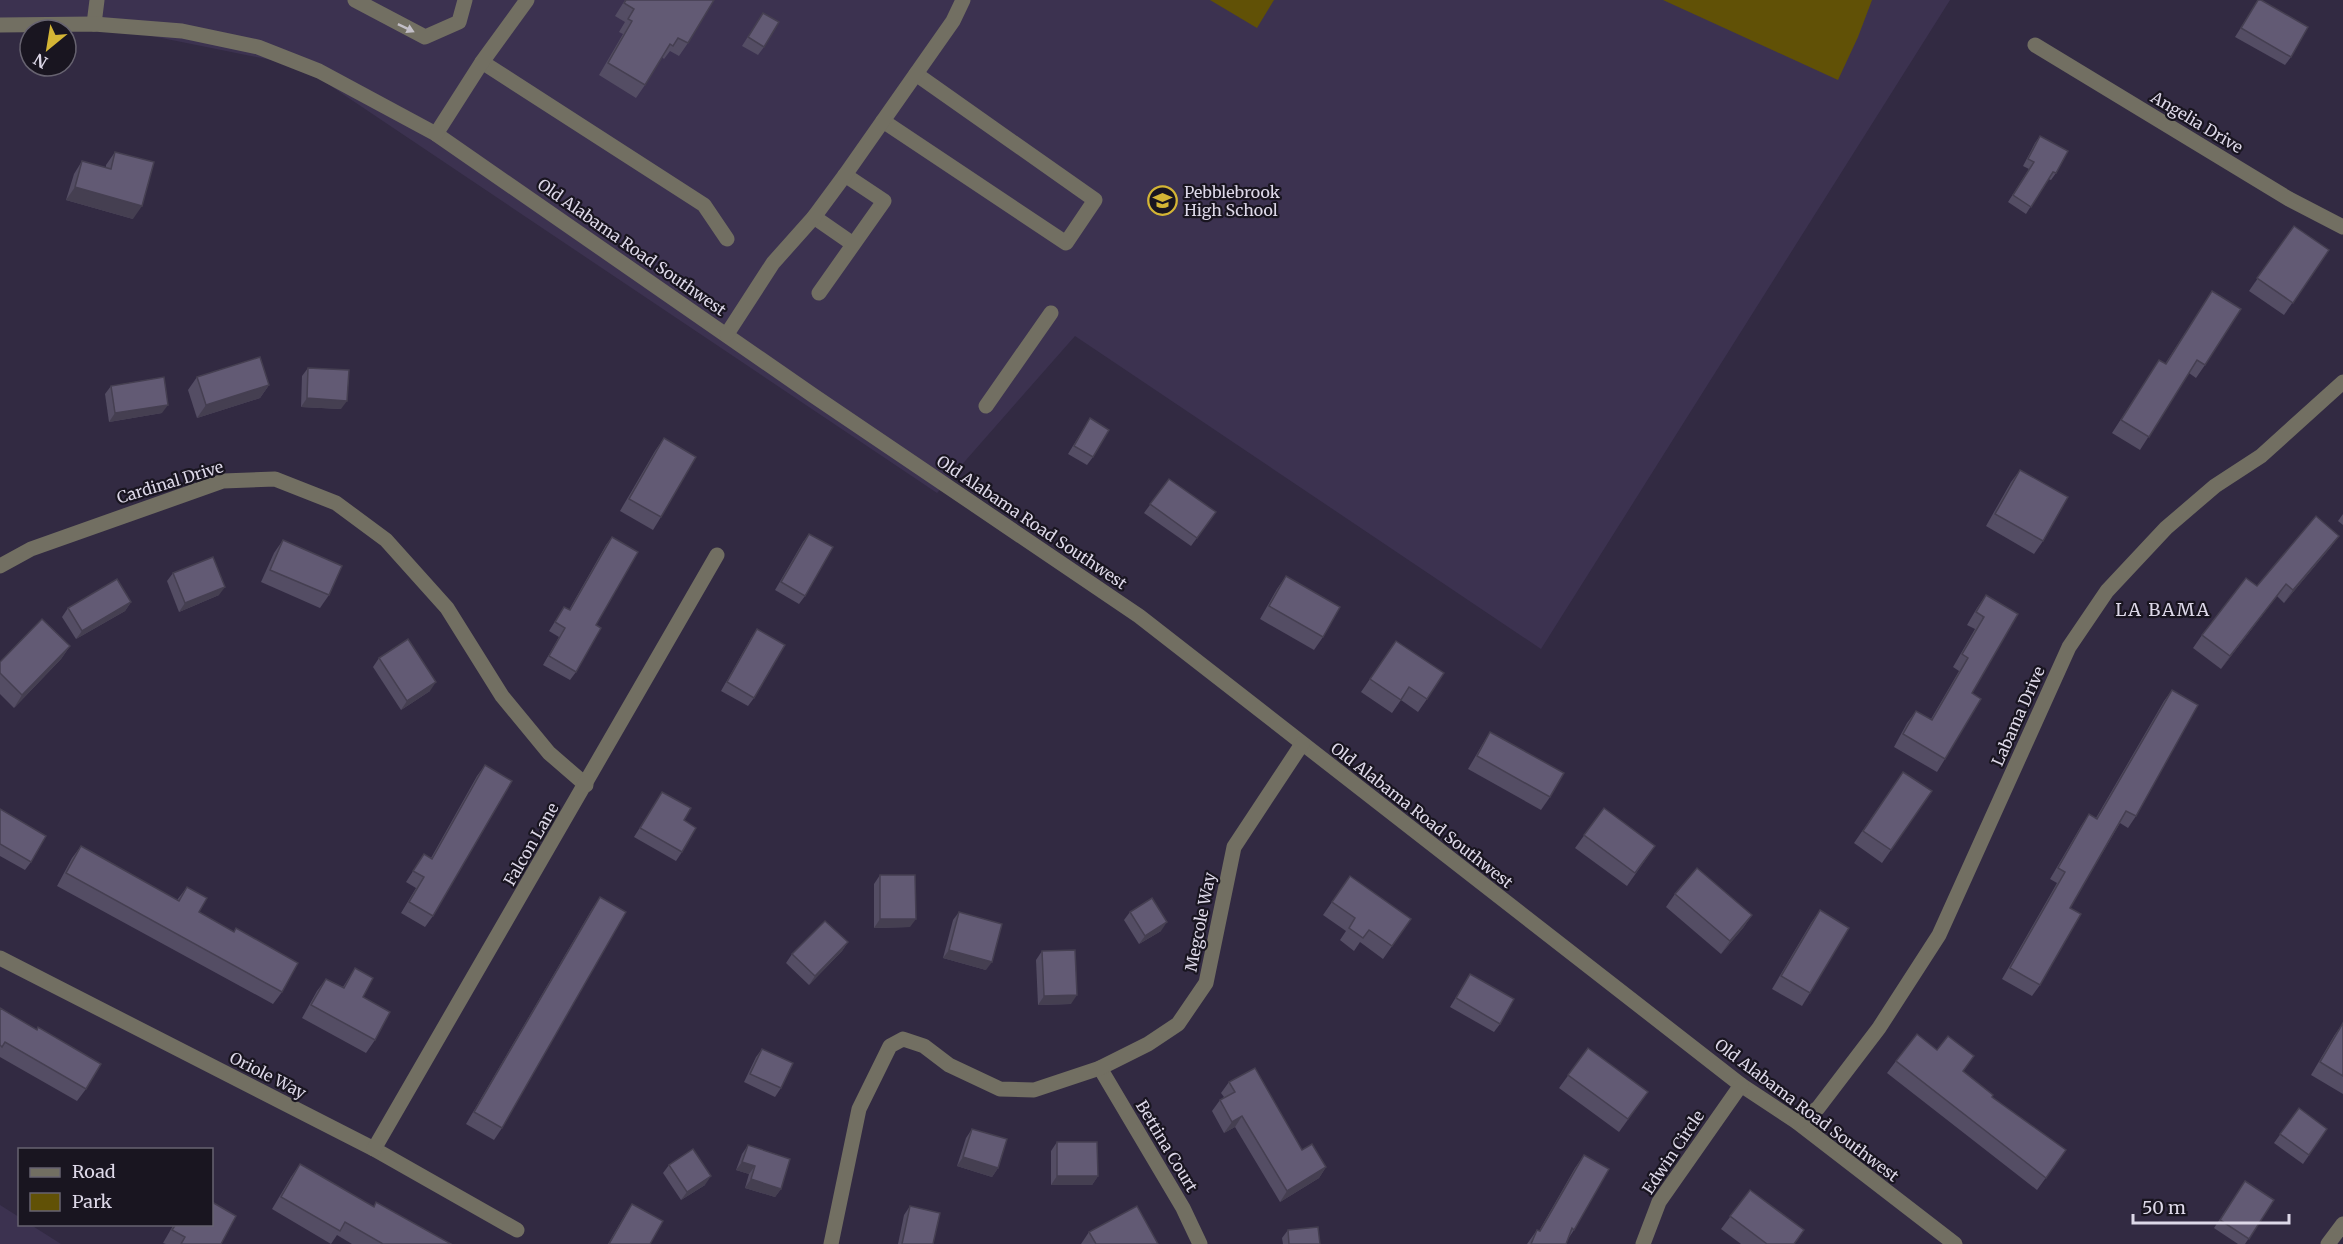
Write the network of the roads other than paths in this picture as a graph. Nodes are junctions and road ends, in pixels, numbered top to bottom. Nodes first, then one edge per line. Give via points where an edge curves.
1 (98, 0) edge
2 (355, 0) edge
3 (465, 0) edge
4 (527, 0) edge
5 (963, 0) edge
6 (0, 23) edge
7 (94, 24) junction
8 (2035, 45) dead end
9 (482, 62) junction
10 (916, 74) junction
11 (883, 120) junction
12 (436, 134) junction
13 (845, 175) junction
14 (814, 217) junction
15 (2343, 227) edge
16 (727, 239) dead end
17 (853, 244) junction
18 (819, 293) dead end
19 (1051, 313) dead end
20 (727, 334) junction
21 (2343, 382) edge
22 (986, 406) dead end
23 (717, 555) dead end
24 (0, 566) edge
25 (1302, 744) junction
26 (586, 785) junction
27 (0, 958) edge
28 (1100, 1068) junction
29 (1741, 1085) junction
30 (1797, 1122) junction
31 (374, 1149) junction
32 (2343, 1224) edge
33 (516, 1230) dead end
34 (831, 1244) edge
35 (1200, 1244) edge
36 (1642, 1244) edge
37 (1954, 1244) edge
38 (2328, 1244) edge

1 - 7 street
2 -> 3 street via 425,37 459,22
4 - 9 street
5 - 10 street
6 - 7 street, Old Alabama Road Southwest
7 - 12 street, Old Alabama Road Southwest via 182,31 258,47 319,71
8 - 15 street, Angelia Drive via 2289,199
9 - 12 street
9 - 16 street via 704,205
10 - 11 street
10 - 11 street via 1095,200 1066,243
11 - 13 street
12 - 20 street, Old Alabama Road Southwest
13 - 14 street
13 - 17 street via 884,201
14 - 17 street
14 - 20 street via 773,263
17 - 18 street
19 - 22 street
20 - 25 street, Old Alabama Road Southwest via 1139,616
21 - 30 street, Labama Drive via 2261,456 2215,486 2166,528 2107,591 2069,647 1939,935 1825,1099
23 - 26 street, Falcon Lane
24 - 26 street, Cardinal Drive via 31,549 223,481 275,479 336,503 386,540 447,608 502,696 549,753
25 - 28 street, Megcole Way via 1234,847 1206,983 1194,1003 1170,1029
25 - 29 street, Old Alabama Road Southwest
26 - 31 street, Falcon Lane
27 - 31 street, Oriole Way
28 - 34 street, Megcole Way via 1034,1090 1000,1089 949,1065 924,1046 903,1039 890,1046 860,1109
28 - 35 street, Bettina Court via 1183,1208
29 - 30 street, Old Alabama Road Southwest
29 - 36 street, Edwin Circle via 1659,1203
30 - 37 street, Old Alabama Road Southwest
31 - 33 street, Oriole Way
32 - 38 street

